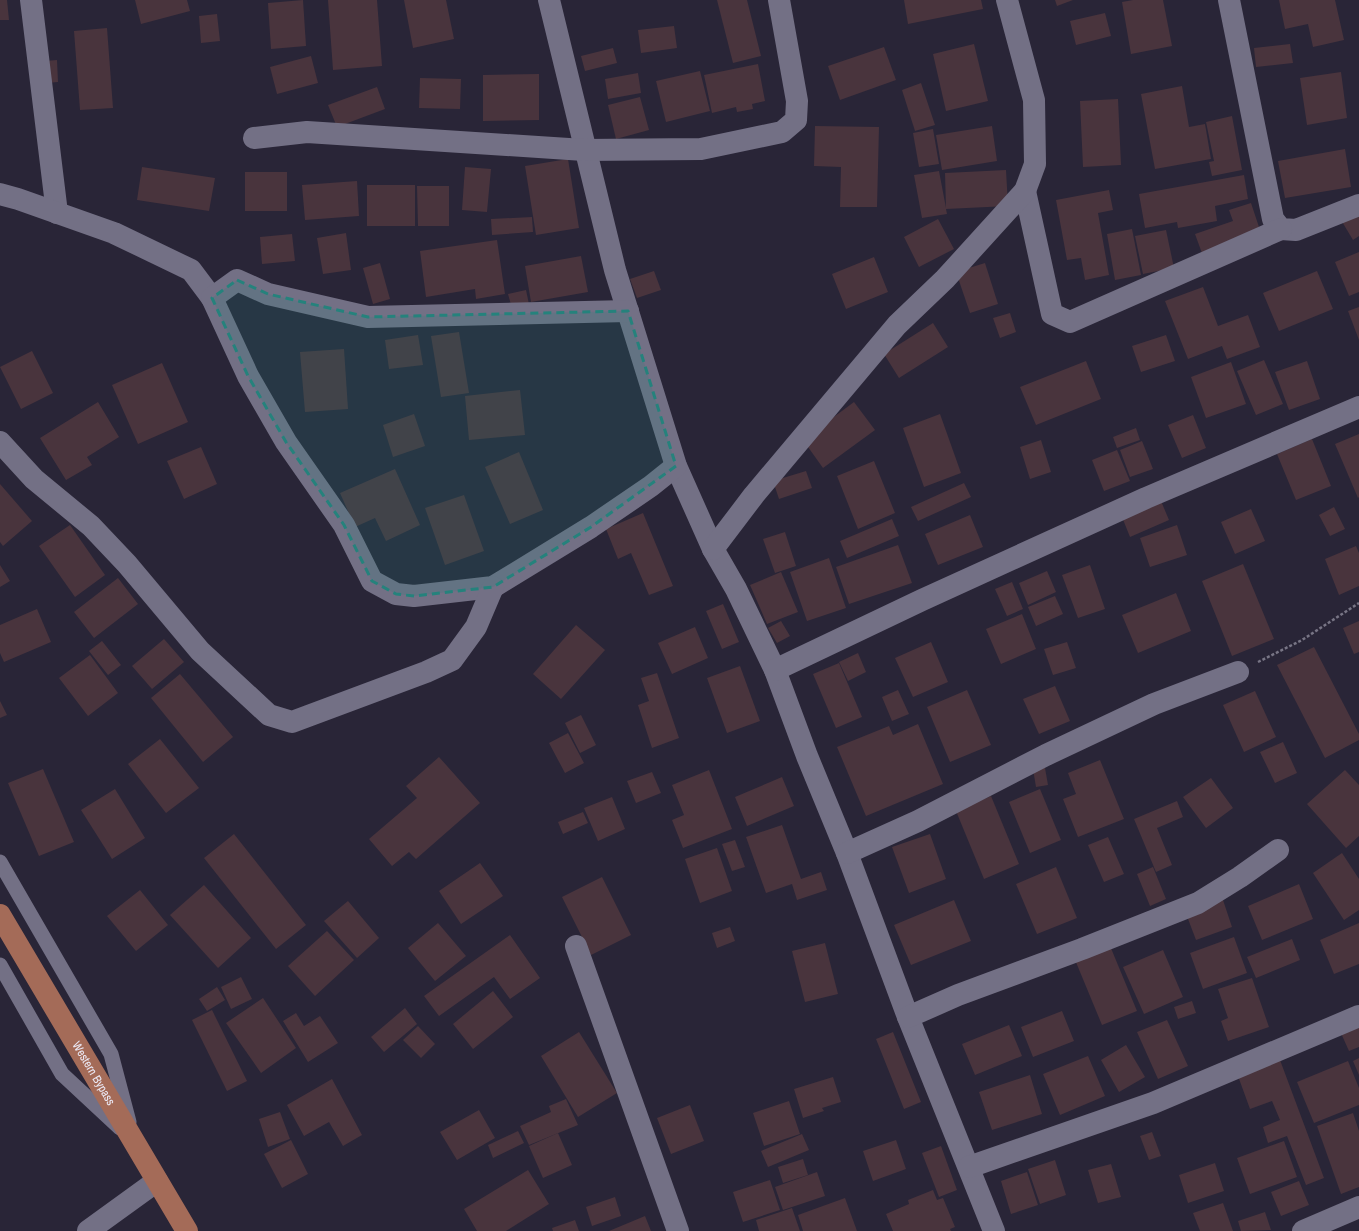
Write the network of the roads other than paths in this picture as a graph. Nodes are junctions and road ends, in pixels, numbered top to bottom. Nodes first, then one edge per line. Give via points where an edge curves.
1 (31, 0) edge
2 (549, 0) edge
3 (779, 0) edge
4 (1007, 0) edge
5 (1229, 0) edge
6 (254, 138) dead end
7 (584, 150) junction
8 (1025, 191) junction
9 (0, 194) edge
10 (1359, 205) edge
11 (57, 212) junction
12 (1281, 229) junction
13 (212, 298) junction
14 (628, 311) junction
15 (1359, 407) edge
16 (0, 442) edge
17 (676, 466) junction
18 (713, 550) junction
19 (493, 587) junction
20 (775, 670) junction
21 (1238, 672) road end
22 (1278, 850) dead end
23 (847, 853) junction
24 (0, 862) edge
25 (0, 915) edge
26 (576, 946) dead end
27 (0, 965) edge
28 (1359, 1016) edge
29 (908, 1017) junction
30 (135, 1143) junction
31 (969, 1167) junction
32 (157, 1181) junction
33 (1359, 1207) edge
34 (88, 1231) edge
35 (187, 1231) edge
36 (678, 1231) edge
37 (994, 1231) edge
38 (1303, 1231) edge

1 - 11 street
2 - 7 street
3 - 7 street via 797,101 796,120 782,132 701,149
4 - 8 street via 1034,100 1035,164
5 - 12 street via 1273,219
6 - 7 street via 307,132
7 - 14 street
8 - 12 street via 1052,314 1070,322
8 - 18 street via 946,279 897,325 754,495
9 - 11 street
10 - 12 street via 1296,230
11 - 13 street via 114,233 191,270
13 - 14 street via 237,280 268,294 368,317
13 - 19 street via 248,376 286,442 344,525 372,580 396,594 414,596
14 - 17 street
15 - 20 street via 1146,498 894,612
16 - 19 street via 34,479 91,526 127,564 200,651 269,715 292,722 452,660 476,627
17 - 18 street
17 - 19 street via 591,527
18 - 20 street via 736,589
20 - 23 street
21 - 23 street via 1147,708 1046,755 918,821
22 - 29 street via 1240,878 1198,903 1082,950 958,995
23 - 29 street
24 - 30 lane via 111,1054
25 - 30 main road, Western Bypass
26 - 36 street
27 - 30 lane via 62,1074
28 - 31 street via 1153,1103
29 - 31 street
30 - 32 main road, Western Bypass
31 - 37 street
32 - 34 street
32 - 35 main road, Western Bypass
33 - 38 street

